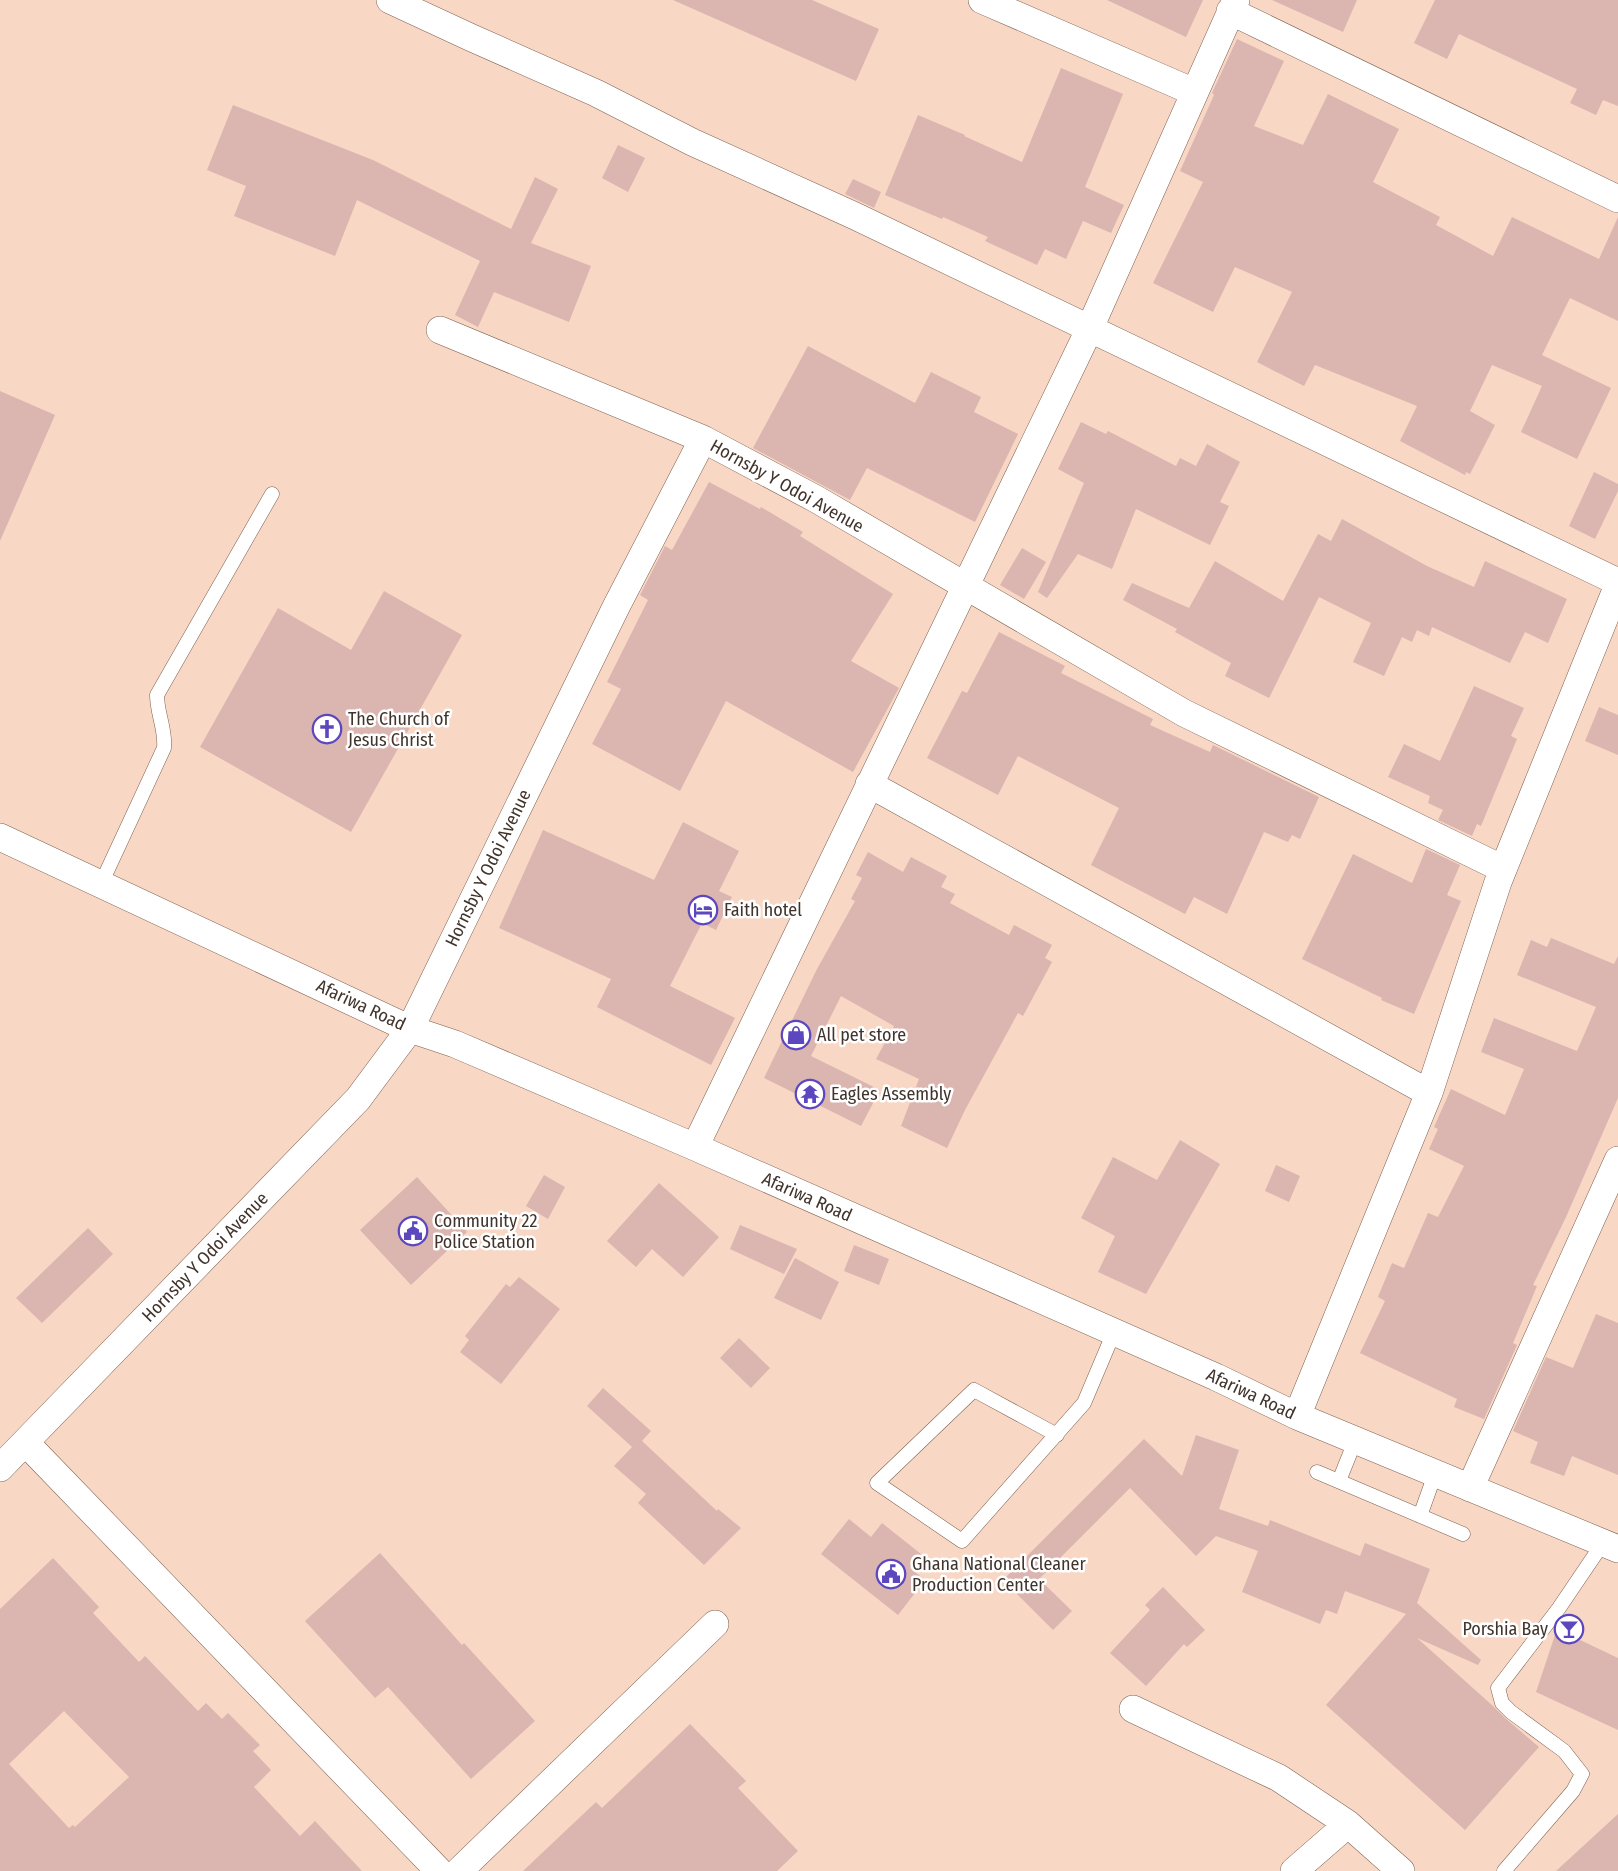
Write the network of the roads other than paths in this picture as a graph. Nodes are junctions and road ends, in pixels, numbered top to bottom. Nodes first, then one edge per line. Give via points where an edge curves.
1 (390, 0) edge
2 (982, 0) edge
3 (1233, 6) edge
4 (1194, 92) junction
5 (1618, 199) edge
6 (440, 330) dead end
7 (1089, 330) junction
8 (703, 440) junction
9 (272, 494) dead end
10 (1618, 584) edge
11 (965, 586) junction
12 (869, 784) junction
13 (0, 837) edge
14 (1503, 869) junction
15 (101, 884) junction
16 (410, 1029) junction
17 (1429, 1093) junction
18 (695, 1147) junction
19 (1618, 1160) edge
20 (1114, 1332) junction
21 (1297, 1416) junction
22 (1057, 1435) junction
23 (1355, 1441) junction
24 (26, 1443) junction
25 (0, 1468) edge
26 (1317, 1473) dead end
27 (1436, 1474) junction
28 (1339, 1481) junction
29 (1470, 1488) junction
30 (1420, 1516) junction
31 (1463, 1534) dead end
32 (1611, 1546) edge
33 (715, 1624) dead end
34 (1133, 1708) dead end
35 (1348, 1824) junction
36 (440, 1871) edge
37 (459, 1871) edge
38 (1294, 1871) edge
39 (1401, 1871) edge
40 (1504, 1871) edge

1 - 7 street via 596,93
2 - 4 street
3 - 4 street
3 - 5 street
4 - 7 street
6 - 8 street
7 - 10 street
7 - 11 street
8 - 11 street, Hornsby Y Odoi Avenue via 816,499
8 - 16 street, Hornsby Y Odoi Avenue via 610,618
9 - 15 lane via 158,695 164,748
10 - 14 street
11 - 12 street
11 - 14 street, Hornsby Y Odoi Avenue via 1184,713
12 - 17 street
12 - 18 street
13 - 15 street, Afariwa Road
14 - 17 street
15 - 16 street, Afariwa Road
16 - 18 street, Afariwa Road via 455,1044
16 - 24 street, Hornsby Y Odoi Avenue via 358,1099
17 - 21 street
18 - 20 street, Afariwa Road
19 - 29 street
20 - 21 street, Afariwa Road
20 - 22 lane via 1083,1403
21 - 23 street, Afariwa Road
22 - 22 lane via 974,1390 877,1483 962,1541
23 - 27 street, Afariwa Road
23 - 28 lane
24 - 25 street, Hornsby Y Odoi Avenue
24 - 36 street
26 - 28 lane
27 - 29 street, Afariwa Road
27 - 30 lane
28 - 30 lane
29 - 32 street, Afariwa Road
30 - 31 lane
32 - 40 lane via 1498,1688 1502,1703 1564,1751 1582,1774 1573,1791
33 - 37 street
34 - 35 street via 1279,1778
35 - 38 street
35 - 39 street

